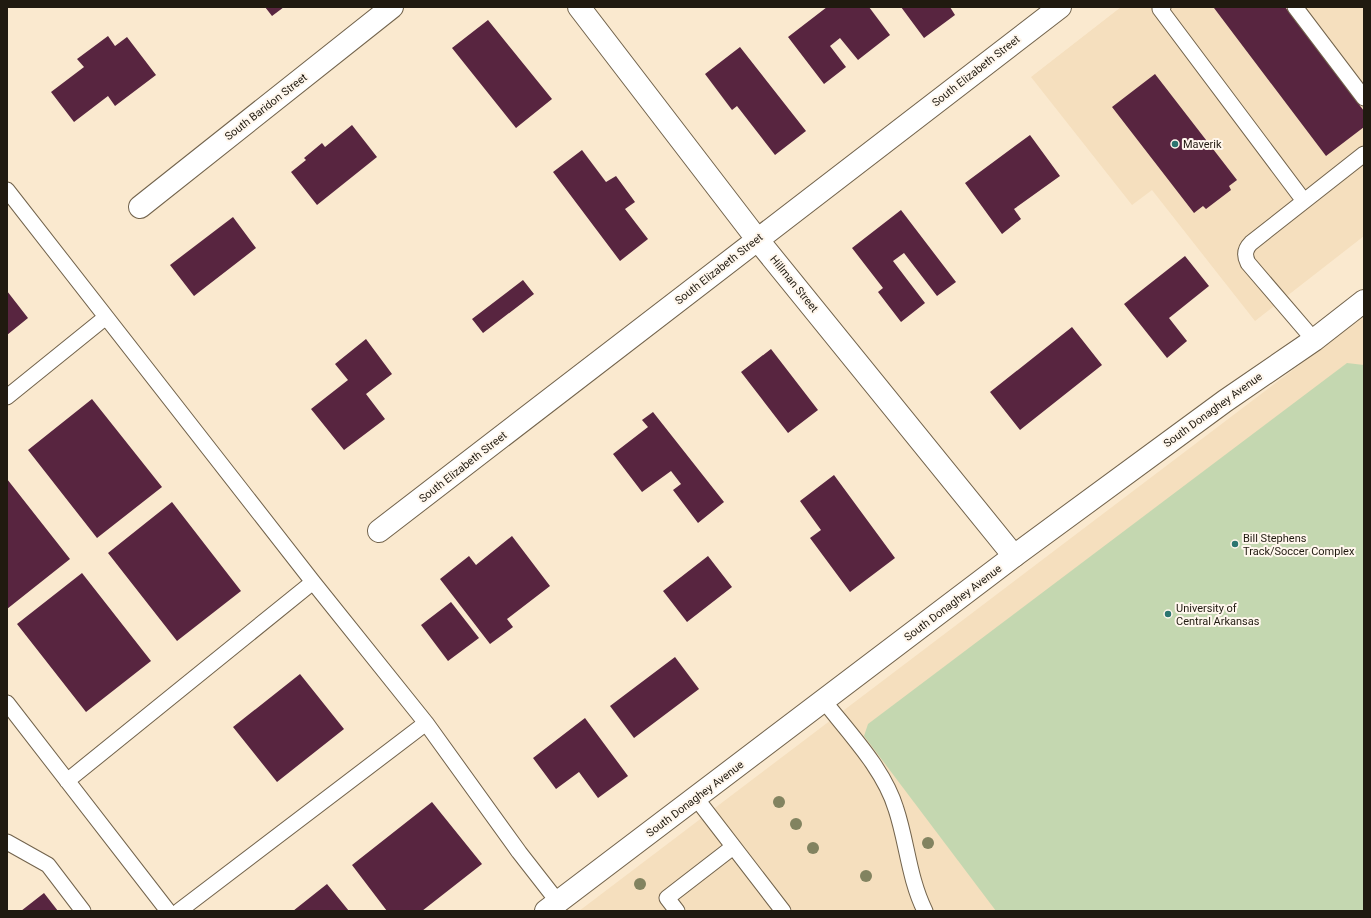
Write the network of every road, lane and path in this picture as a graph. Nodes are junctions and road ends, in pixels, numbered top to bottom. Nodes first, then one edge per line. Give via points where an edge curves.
1 (392, 7) edge
2 (580, 7) edge
3 (1060, 7) edge
4 (1163, 7) edge
5 (1295, 7) edge
6 (1364, 98) edge
7 (1364, 154) edge
8 (7, 190) edge
9 (1304, 201) junction
10 (140, 206) dead end
11 (757, 240) junction
12 (1364, 301) edge
13 (106, 317) junction
14 (1314, 340) junction
15 (7, 397) edge
16 (379, 531) dead end
17 (1014, 556) junction
18 (313, 582) junction
19 (824, 701) junction
20 (7, 703) edge
21 (426, 723) junction
22 (66, 780) junction
23 (696, 798) junction
24 (7, 842) edge
25 (733, 847) junction
26 (552, 906) edge
27 (778, 909) edge
28 (83, 911) edge
29 (168, 911) edge
30 (179, 911) edge
31 (677, 911) edge
32 (925, 911) edge

1 - 10 street, South Baridon Street
2 - 11 street, Hillman Street
3 - 11 street, South Elizabeth Street
4 - 9 lane via 1160,9
5 - 6 lane
7 - 9 lane
8 - 13 lane
9 - 14 lane via 1251,243 1246,249 1245,256 1248,263
11 - 16 street, South Elizabeth Street
11 - 17 street, Hillman Street
12 - 14 street, South Donaghey Avenue
13 - 15 lane
13 - 18 lane
14 - 17 street, South Donaghey Avenue via 1225,401
17 - 19 street, South Donaghey Avenue
18 - 21 lane
18 - 22 lane
19 - 23 street, South Donaghey Avenue
19 - 32 lane via 874,765 887,786 896,808
20 - 22 lane
21 - 26 lane via 519,852
21 - 30 lane
22 - 29 lane
23 - 25 lane
23 - 26 street, South Donaghey Avenue
24 - 28 lane via 48,865
25 - 27 lane
25 - 31 lane via 666,898

